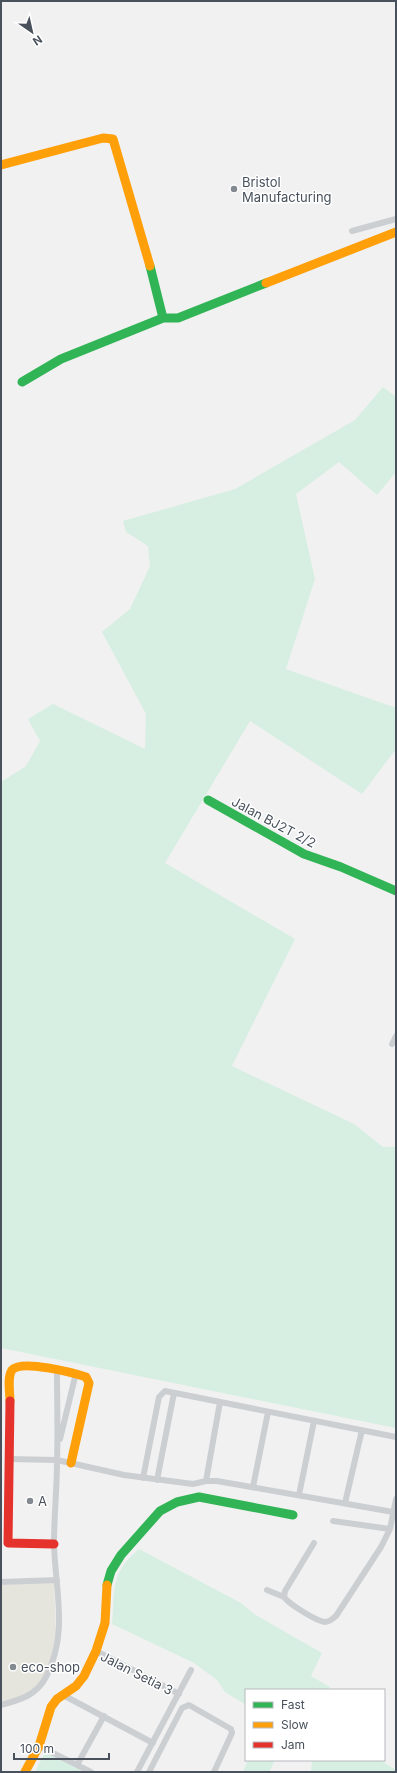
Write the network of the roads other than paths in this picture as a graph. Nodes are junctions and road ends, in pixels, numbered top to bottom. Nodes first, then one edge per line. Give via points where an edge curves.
1 (1, 165) edge
2 (396, 219) edge
3 (352, 230) dead end
4 (396, 232) edge
5 (164, 318) junction
6 (22, 382) dead end
7 (208, 800) dead end
8 (396, 891) edge
9 (396, 1036) edge
10 (392, 1044) dead end
11 (57, 1370) junction
12 (76, 1373) junction
13 (174, 1393) junction
14 (220, 1402) junction
15 (268, 1412) junction
16 (314, 1421) junction
17 (362, 1430) junction
18 (396, 1437) edge
19 (57, 1451) junction
20 (8, 1459) junction
21 (57, 1460) junction
22 (71, 1463) junction
23 (143, 1478) junction
24 (157, 1480) junction
25 (206, 1480) junction
26 (253, 1486) junction
27 (299, 1495) junction
28 (396, 1499) edge
29 (345, 1503) junction
30 (393, 1512) junction
31 (293, 1515) dead end
32 (333, 1521) dead end
33 (390, 1529) junction
34 (314, 1543) dead end
35 (54, 1544) junction
36 (57, 1580) junction
37 (1, 1582) edge
38 (267, 1590) dead end
39 (284, 1597) junction
40 (96, 1652) junction
41 (191, 1670) dead end
42 (178, 1694) junction
43 (63, 1695) junction
44 (1, 1705) edge
45 (104, 1716) junction
46 (153, 1743) junction
47 (39, 1746) junction
48 (77, 1765) junction
49 (25, 1772) edge
50 (91, 1772) edge
51 (137, 1772) edge
52 (149, 1772) edge
53 (214, 1772) edge

1 - 5 street via 103,138 113,139
2 - 3 street
4 - 5 street via 178,318
5 - 6 street via 61,359
7 - 8 street, Jalan BJ2T 2/2 via 304,854
9 - 10 street
11 - 12 street
11 - 19 street
11 - 20 street via 22,1365 11,1372
12 - 19 street
12 - 22 street via 86,1376 89,1383
13 - 14 street
13 - 23 street via 165,1391 159,1397
13 - 24 street
14 - 15 street
14 - 25 street
15 - 16 street
15 - 26 street
16 - 17 street
16 - 27 street
17 - 18 street
17 - 29 street
19 - 21 street
20 - 21 street
20 - 35 street via 8,1543
21 - 22 street
21 - 35 street
22 - 23 street
23 - 24 street
24 - 25 street via 193,1484
25 - 26 street
26 - 27 street
27 - 29 street
28 - 30 street
29 - 30 street
30 - 33 street
31 - 40 street via 199,1497 177,1502 160,1511 121,1555 111,1571 107,1587 105,1623
32 - 33 street
33 - 39 street via 381,1547 336,1616 330,1621 323,1622 288,1602
34 - 39 street via 285,1591
35 - 36 street
36 - 37 street
36 - 44 street via 58,1644 45,1678 34,1692 26,1697
38 - 39 street
40 - 42 street, Jalan Setia 3
40 - 43 street via 84,1676 76,1686
41 - 42 street
42 - 46 street
43 - 45 street
43 - 47 street via 51,1707
45 - 46 street
45 - 48 street
46 - 51 street
47 - 48 street
47 - 49 street
48 - 50 street
52 - 53 street via 182,1708 189,1705 231,1729 232,1733

